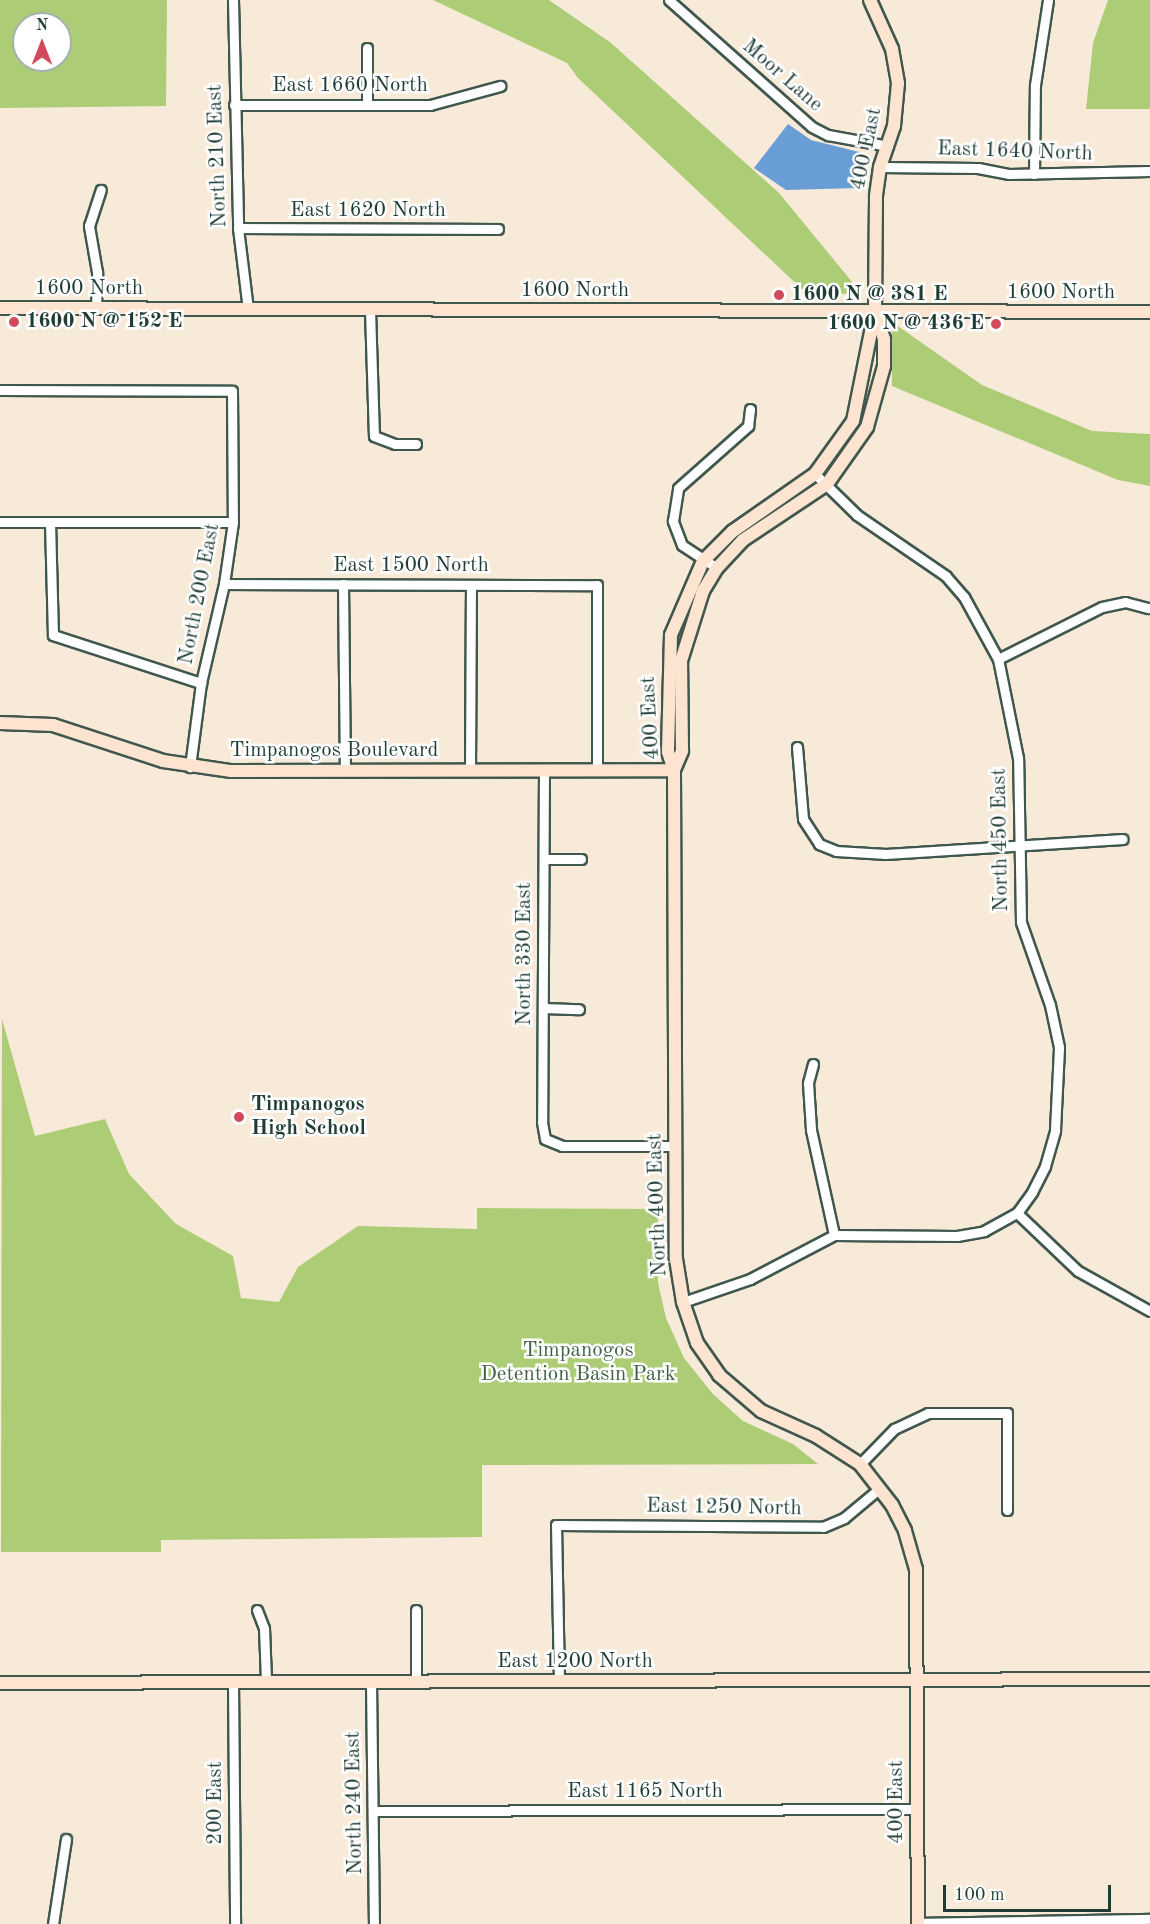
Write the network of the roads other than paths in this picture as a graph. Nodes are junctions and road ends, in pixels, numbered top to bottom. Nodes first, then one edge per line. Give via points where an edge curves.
1 (233, 0) edge
2 (669, 0) edge
3 (1048, 0) edge
4 (875, 1) edge
5 (367, 48) dead end
6 (500, 86) dead end
7 (367, 104) junction
8 (234, 105) junction
9 (888, 146) junction
10 (880, 167) junction
11 (1150, 171) edge
12 (1034, 174) junction
13 (101, 190) dead end
14 (238, 228) junction
15 (498, 230) dead end
16 (0, 308) edge
17 (96, 309) junction
18 (248, 309) junction
19 (370, 310) junction
20 (875, 312) junction
21 (1150, 312) edge
22 (0, 390) edge
23 (750, 409) dead end
24 (416, 444) dead end
25 (815, 474) junction
26 (826, 484) junction
27 (0, 522) edge
28 (50, 522) junction
29 (234, 522) junction
30 (703, 561) junction
31 (717, 568) junction
32 (224, 584) junction
33 (343, 584) junction
34 (471, 585) junction
35 (1148, 608) dead end
36 (998, 659) junction
37 (201, 683) junction
38 (0, 723) edge
39 (796, 747) dead end
40 (190, 766) junction
41 (544, 770) junction
42 (597, 770) junction
43 (674, 770) junction
44 (345, 771) junction
45 (470, 771) junction
46 (1123, 839) dead end
47 (1018, 847) junction
48 (544, 859) junction
49 (581, 859) dead end
50 (543, 1008) junction
51 (579, 1009) dead end
52 (813, 1064) dead end
53 (676, 1146) junction
54 (1017, 1213) junction
55 (834, 1235) junction
56 (683, 1302) junction
57 (1150, 1311) edge
58 (860, 1464) junction
59 (880, 1488) junction
60 (1007, 1510) dead end
61 (257, 1610) dead end
62 (416, 1610) dead end
63 (1150, 1679) edge
64 (916, 1680) junction
65 (266, 1681) junction
66 (559, 1681) junction
67 (233, 1682) junction
68 (371, 1682) junction
69 (416, 1682) junction
70 (0, 1683) edge
71 (916, 1809) junction
72 (374, 1811) junction
73 (66, 1839) dead end
74 (1150, 1919) edge
75 (918, 1923) edge
76 (53, 1924) edge
77 (235, 1924) edge
78 (375, 1924) edge

1 - 8 street, North 210 East
2 - 9 street, Moor Lane via 812,127 828,135
3 - 12 street via 1035,85
4 - 9 street, 400 East via 896,66 897,106
5 - 7 street
6 - 7 street, East 1660 North via 430,105
7 - 8 street, East 1660 North
8 - 14 street, North 210 East
9 - 10 street, 400 East
10 - 12 street, East 1640 North via 978,168
10 - 20 street, 400 East
11 - 12 street, East 1640 North
13 - 17 street via 89,226 97,272
14 - 15 street, East 1620 North
14 - 18 street, North 210 East
16 - 17 street, 1600 North
17 - 18 street, 1600 North
18 - 19 street, 1600 North
19 - 20 street, 1600 North
19 - 24 street via 374,436 395,444
20 - 21 street, 1600 North
20 - 25 street, 400 East via 853,421
20 - 26 street, 400 East via 884,339 884,366 867,427
22 - 29 street, North 200 East via 232,391
23 - 30 street via 748,426 678,488 673,521 682,545
25 - 26 street, North 450 East
25 - 30 street, 400 East via 732,532
26 - 31 street, 400 East via 743,540
26 - 36 street, North 450 East via 857,515 928,560 946,576 964,597
27 - 28 street
28 - 29 street
28 - 37 street via 53,635
29 - 32 street, North 200 East
30 - 31 street
30 - 43 street, 400 East via 671,635 668,752
31 - 43 street, 400 East via 686,638 681,661 682,752
32 - 33 street, East 1500 North
32 - 37 street, North 200 East
33 - 34 street, East 1500 North
33 - 44 street
34 - 42 street, East 1500 North via 597,585
34 - 45 street
35 - 36 street via 1125,602 1102,607
36 - 47 street, North 450 East via 1018,758
37 - 40 street, North 200 East
38 - 40 street, Timpanogos Boulevard via 52,725
39 - 47 street via 802,819 819,844 855,853
40 - 44 street, Timpanogos Boulevard
41 - 42 street, Timpanogos Boulevard
41 - 45 street, Timpanogos Boulevard
41 - 48 street, North 330 East
42 - 43 street, Timpanogos Boulevard
43 - 53 street, North 400 East
44 - 45 street, Timpanogos Boulevard
46 - 47 street
47 - 54 street, North 450 East via 1021,922 1050,1005 1059,1047 1055,1130 1045,1166
48 - 49 street
48 - 50 street, North 330 East
50 - 51 street
50 - 53 street, North 330 East via 545,1139 562,1146
52 - 55 street via 808,1083 811,1130
53 - 56 street, North 400 East via 676,1259
54 - 55 street via 977,1232 957,1236
54 - 57 street via 1078,1271
55 - 56 street via 750,1279
56 - 58 street, North 400 East via 697,1343 719,1375 741,1396
58 - 59 street, North 400 East
58 - 60 street via 894,1429 928,1413 1007,1413
59 - 64 street, North 400 East via 905,1531 916,1569
59 - 66 street, East 1250 North via 844,1518 823,1527 556,1525
61 - 65 street via 264,1628
62 - 69 street
63 - 64 street, East 1200 North
64 - 66 street, East 1200 North
64 - 71 street, 400 East
65 - 67 street, East 1200 North
65 - 68 street, East 1200 North
66 - 69 street, East 1200 North
67 - 70 street, East 1200 North
67 - 77 street, 200 East
68 - 69 street, East 1200 North
68 - 72 street, North 240 East
71 - 72 street, East 1165 North
71 - 75 street, 400 East
72 - 78 street, North 240 East
73 - 76 street
74 - 75 street

